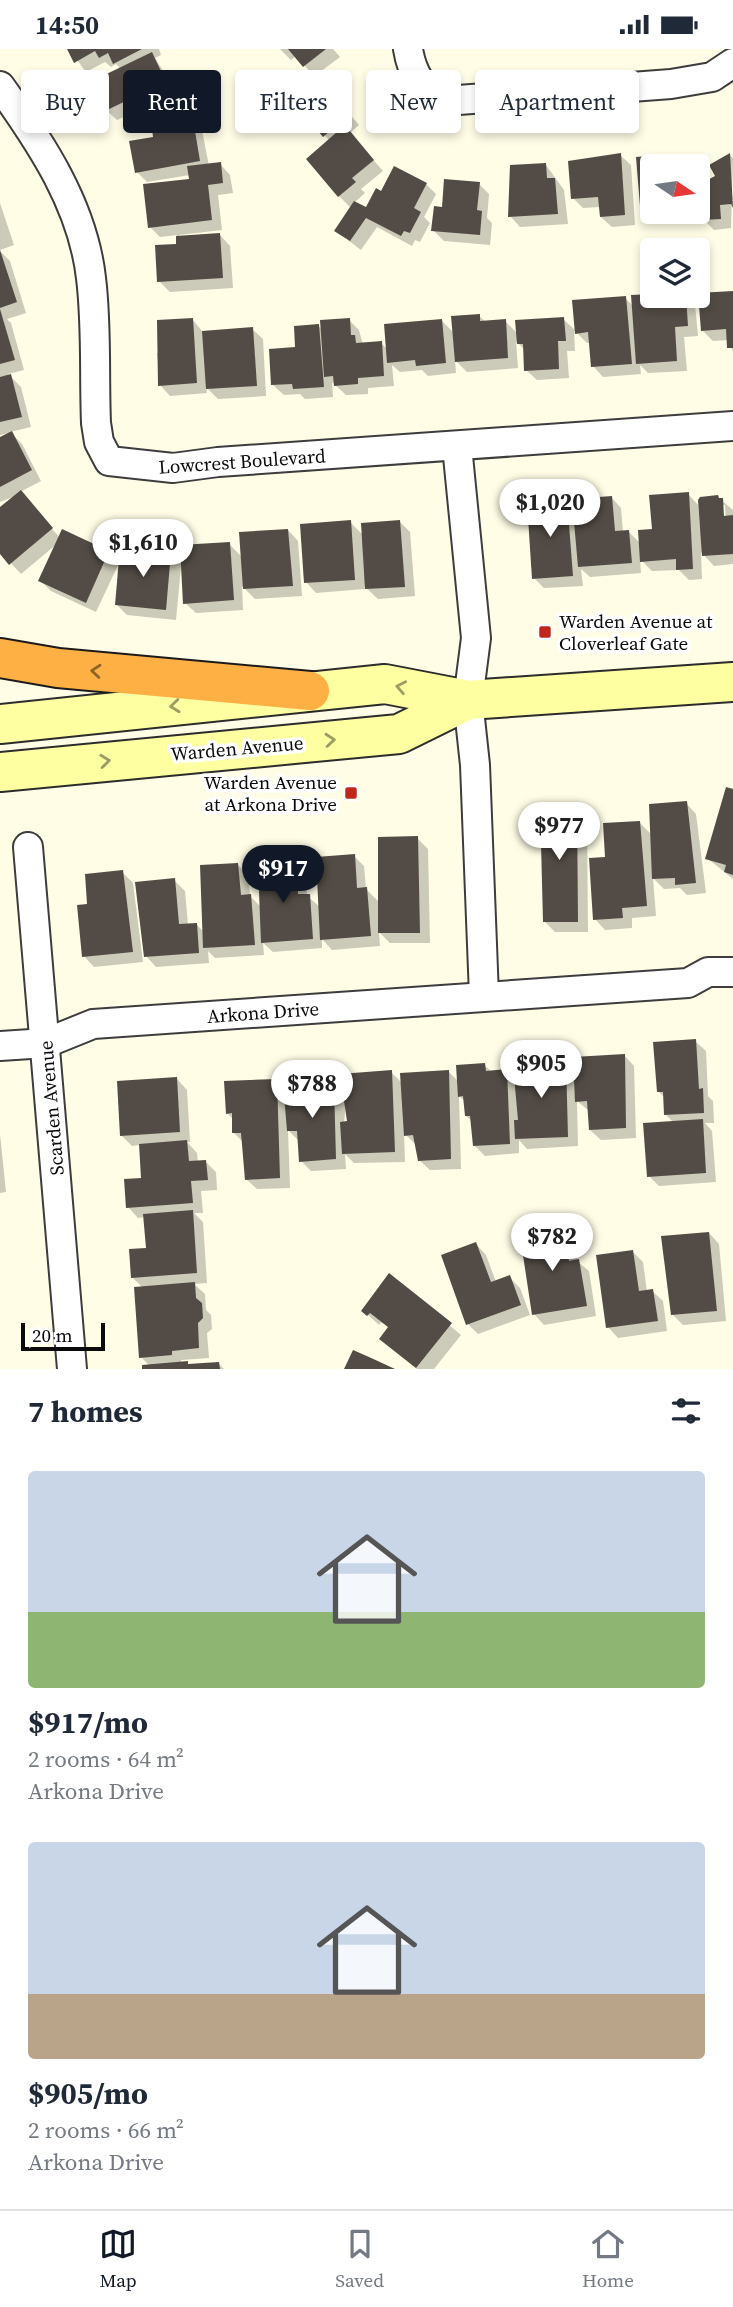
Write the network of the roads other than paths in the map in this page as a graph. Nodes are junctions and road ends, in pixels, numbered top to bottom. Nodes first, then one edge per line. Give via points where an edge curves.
1 (408, 49) edge
2 (733, 63) edge
3 (0, 86) edge
4 (733, 426) edge
5 (457, 446) junction
6 (0, 658) edge
7 (733, 681) edge
8 (310, 691) junction
9 (468, 700) junction
10 (0, 725) edge
11 (0, 772) edge
12 (28, 847) dead end
13 (733, 972) edge
14 (484, 996) junction
15 (46, 1042) junction
16 (0, 1046) edge
17 (72, 1369) edge

1 - 2 street via 412,68 428,92 444,101 671,84 712,77
3 - 5 street, Lowcrest Boulevard via 44,150 82,238 91,276 96,423 109,461 173,468
4 - 5 street, Lowcrest Boulevard
5 - 9 street via 476,638
8 -> 6 highway via 58,668
7 - 9 main road, Warden Avenue
9 -> 8 main road, Warden Avenue via 385,684
8 -> 10 main road, Warden Avenue
11 -> 9 main road, Warden Avenue via 399,734
9 - 14 street
12 - 15 street, Scarden Avenue
13 - 14 street, Arkona Drive via 708,972 688,983
14 - 15 street, Arkona Drive via 93,1024
15 - 16 street, Arkona Drive
15 - 17 street, Scarden Avenue

